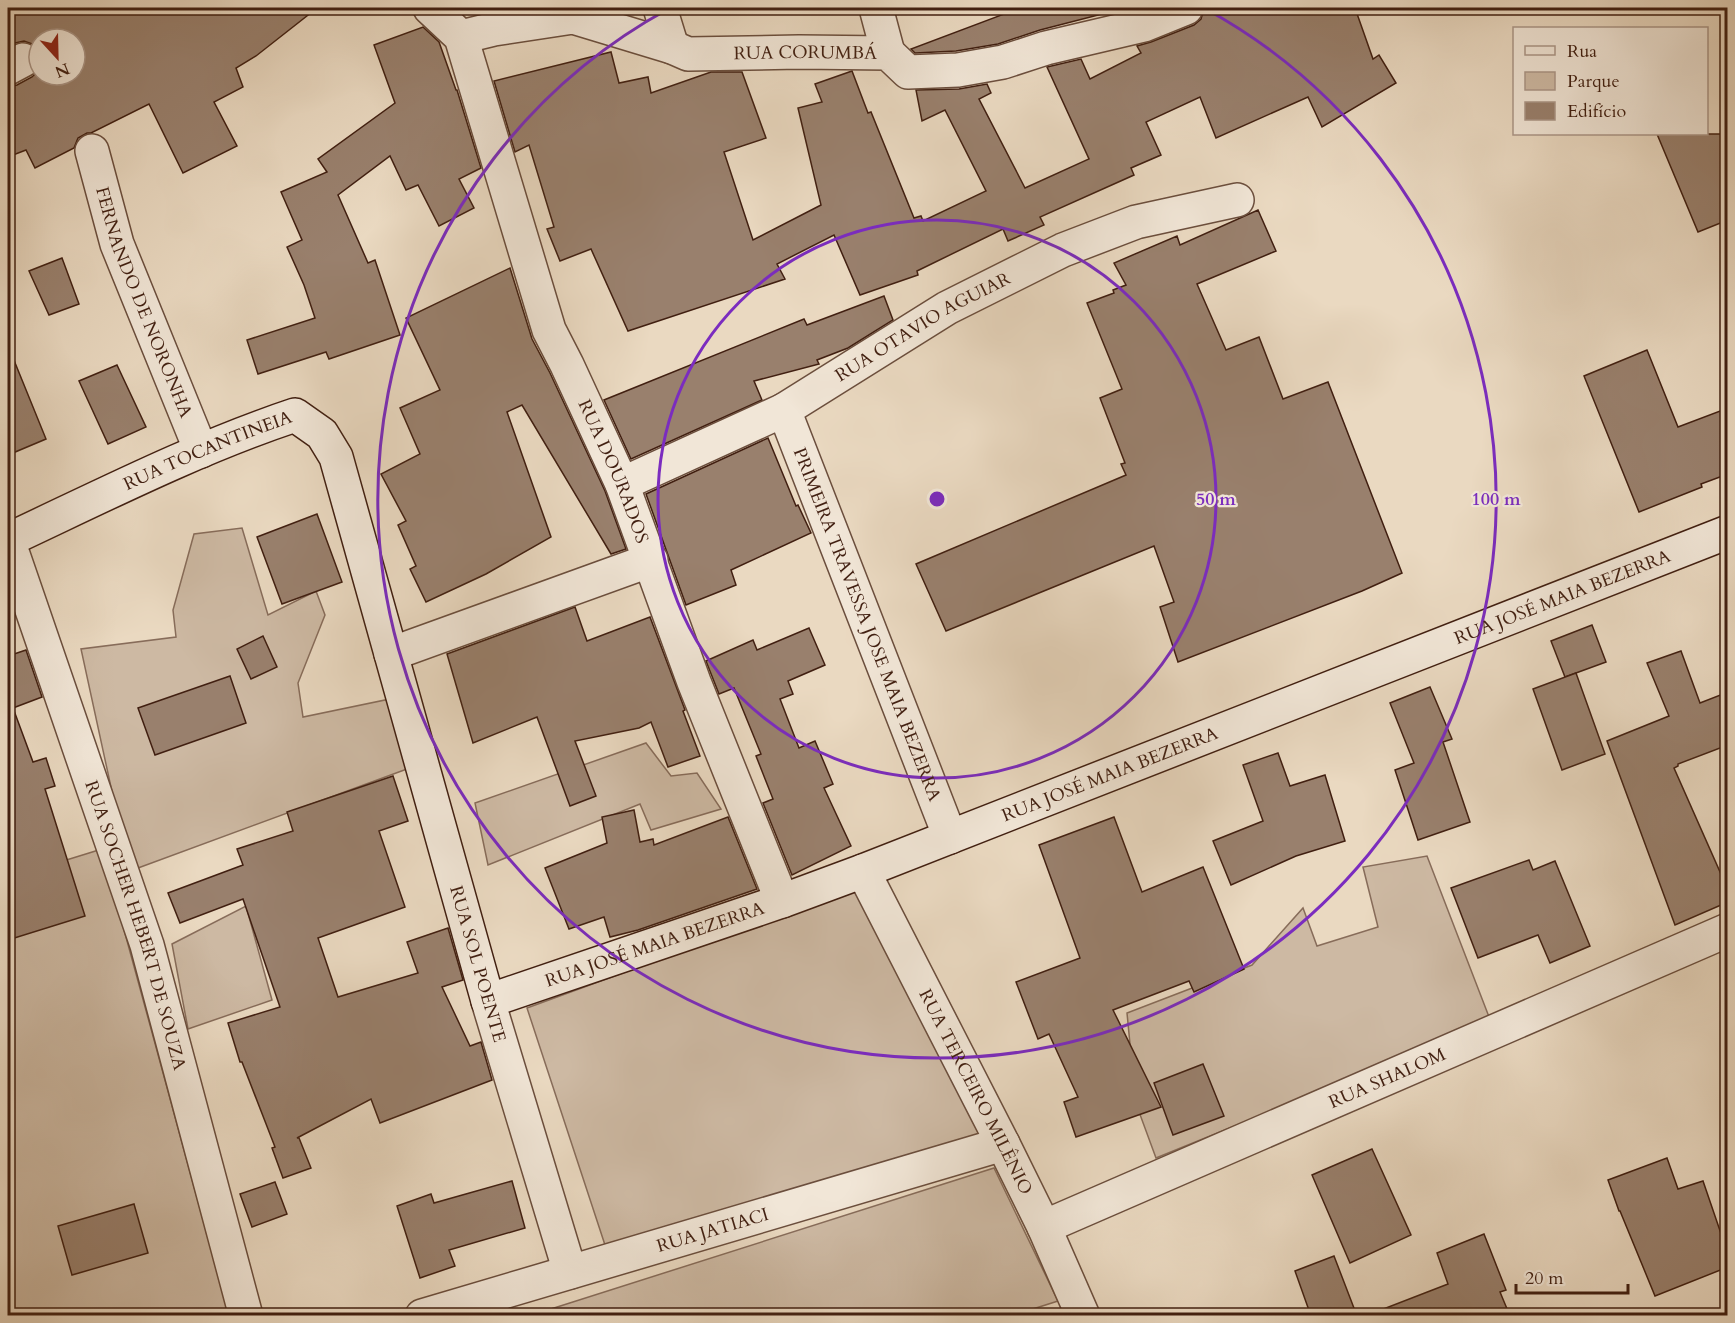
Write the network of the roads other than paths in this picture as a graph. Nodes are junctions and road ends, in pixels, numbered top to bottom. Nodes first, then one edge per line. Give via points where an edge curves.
1 (430, 8) edge
2 (660, 8) edge
3 (876, 8) edge
4 (1186, 8) edge
5 (460, 37) junction
6 (672, 47) junction
7 (888, 53) junction
8 (92, 151) dead end
9 (1237, 200) dead end
10 (784, 410) junction
11 (201, 451) junction
12 (622, 484) junction
13 (1728, 532) edge
14 (8, 540) edge
15 (364, 556) joint
16 (651, 560) junction
17 (392, 654) junction
18 (950, 837) junction
19 (863, 872) junction
20 (782, 901) junction
21 (1728, 930) edge
22 (488, 1001) junction
23 (1003, 1144) junction
24 (1044, 1227) junction
25 (570, 1272) junction
26 (246, 1316) edge
27 (422, 1316) edge
28 (1083, 1316) edge

1 - 5 street
2 - 6 street
3 - 7 street
4 - 7 street, RUA CORUMBÁ via 1144,25 958,70 908,72
5 - 6 street, RUA CORUMBÁ via 573,17
5 - 12 street, RUA DOURADOS via 549,330
6 - 7 street, RUA CORUMBÁ via 688,54
8 - 11 street, FERNANDO DE NORONHA via 117,244
9 - 10 street, RUA OTAVIO AGUIAR via 1136,222 1063,250 947,308
10 - 12 street, RUA OTAVIO AGUIAR
10 - 18 street, PRIMEIRA TRAVESSA JOSE MAIA BEZERRA
11 - 14 street, RUA TOCANTINEIA
11 - 15 street, RUA TOCANTINEIA via 295,415 322,434 336,457
12 - 16 street, RUA DOURADOS
13 - 18 street, RUA JOSÉ MAIA BEZERRA
14 - 26 street, RUA SOCHER HEBERT DE SOUZA via 147,945
15 - 17 street, RUA SOL POENTE
16 - 17 street
16 - 20 street, RUA DOURADOS via 694,682
17 - 22 street, RUA SOL POENTE
18 - 19 street, RUA JOSÉ MAIA BEZERRA
19 - 20 street, RUA JOSÉ MAIA BEZERRA
19 - 23 street, RUA TERCEIRO MILÊNIO
20 - 22 street, RUA JOSÉ MAIA BEZERRA
21 - 24 street, RUA SHALOM
22 - 25 street, RUA SOL POENTE
23 - 24 street, RUA TERCEIRO MILÊNIO
23 - 25 street, RUA JATIACI
24 - 28 street, RUA TERCEIRO MILÊNIO
25 - 27 street, RUA JATIACI

